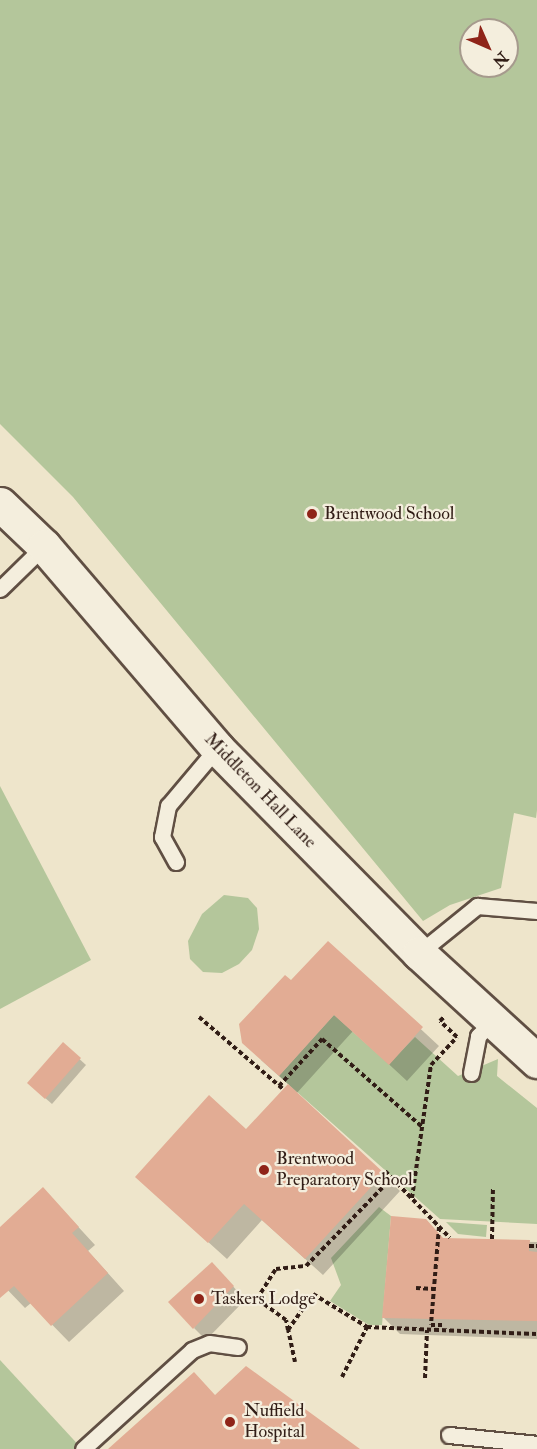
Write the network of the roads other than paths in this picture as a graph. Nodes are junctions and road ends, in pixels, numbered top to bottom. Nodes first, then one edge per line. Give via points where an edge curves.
1 (0, 504) edge
2 (44, 546) junction
3 (0, 589) edge
4 (217, 748) junction
5 (176, 862) dead end
6 (537, 910) edge
7 (419, 953) junction
8 (492, 1022) junction
9 (537, 1061) edge
10 (471, 1073) dead end
11 (238, 1347) dead end
12 (449, 1435) dead end
13 (537, 1444) edge
14 (491, 1446) edge
15 (83, 1449) edge

1 - 2 street, Middleton Hall Lane
2 - 3 lane
2 - 4 street, Middleton Hall Lane
4 - 5 lane via 168,806 162,837
4 - 7 street, Middleton Hall Lane
6 - 7 lane via 477,906
7 - 8 street, Middleton Hall Lane
8 - 9 street, Middleton Hall Lane
8 - 10 lane via 478,1036
11 - 15 lane via 209,1343 192,1350
12 - 14 lane
13 - 14 lane

